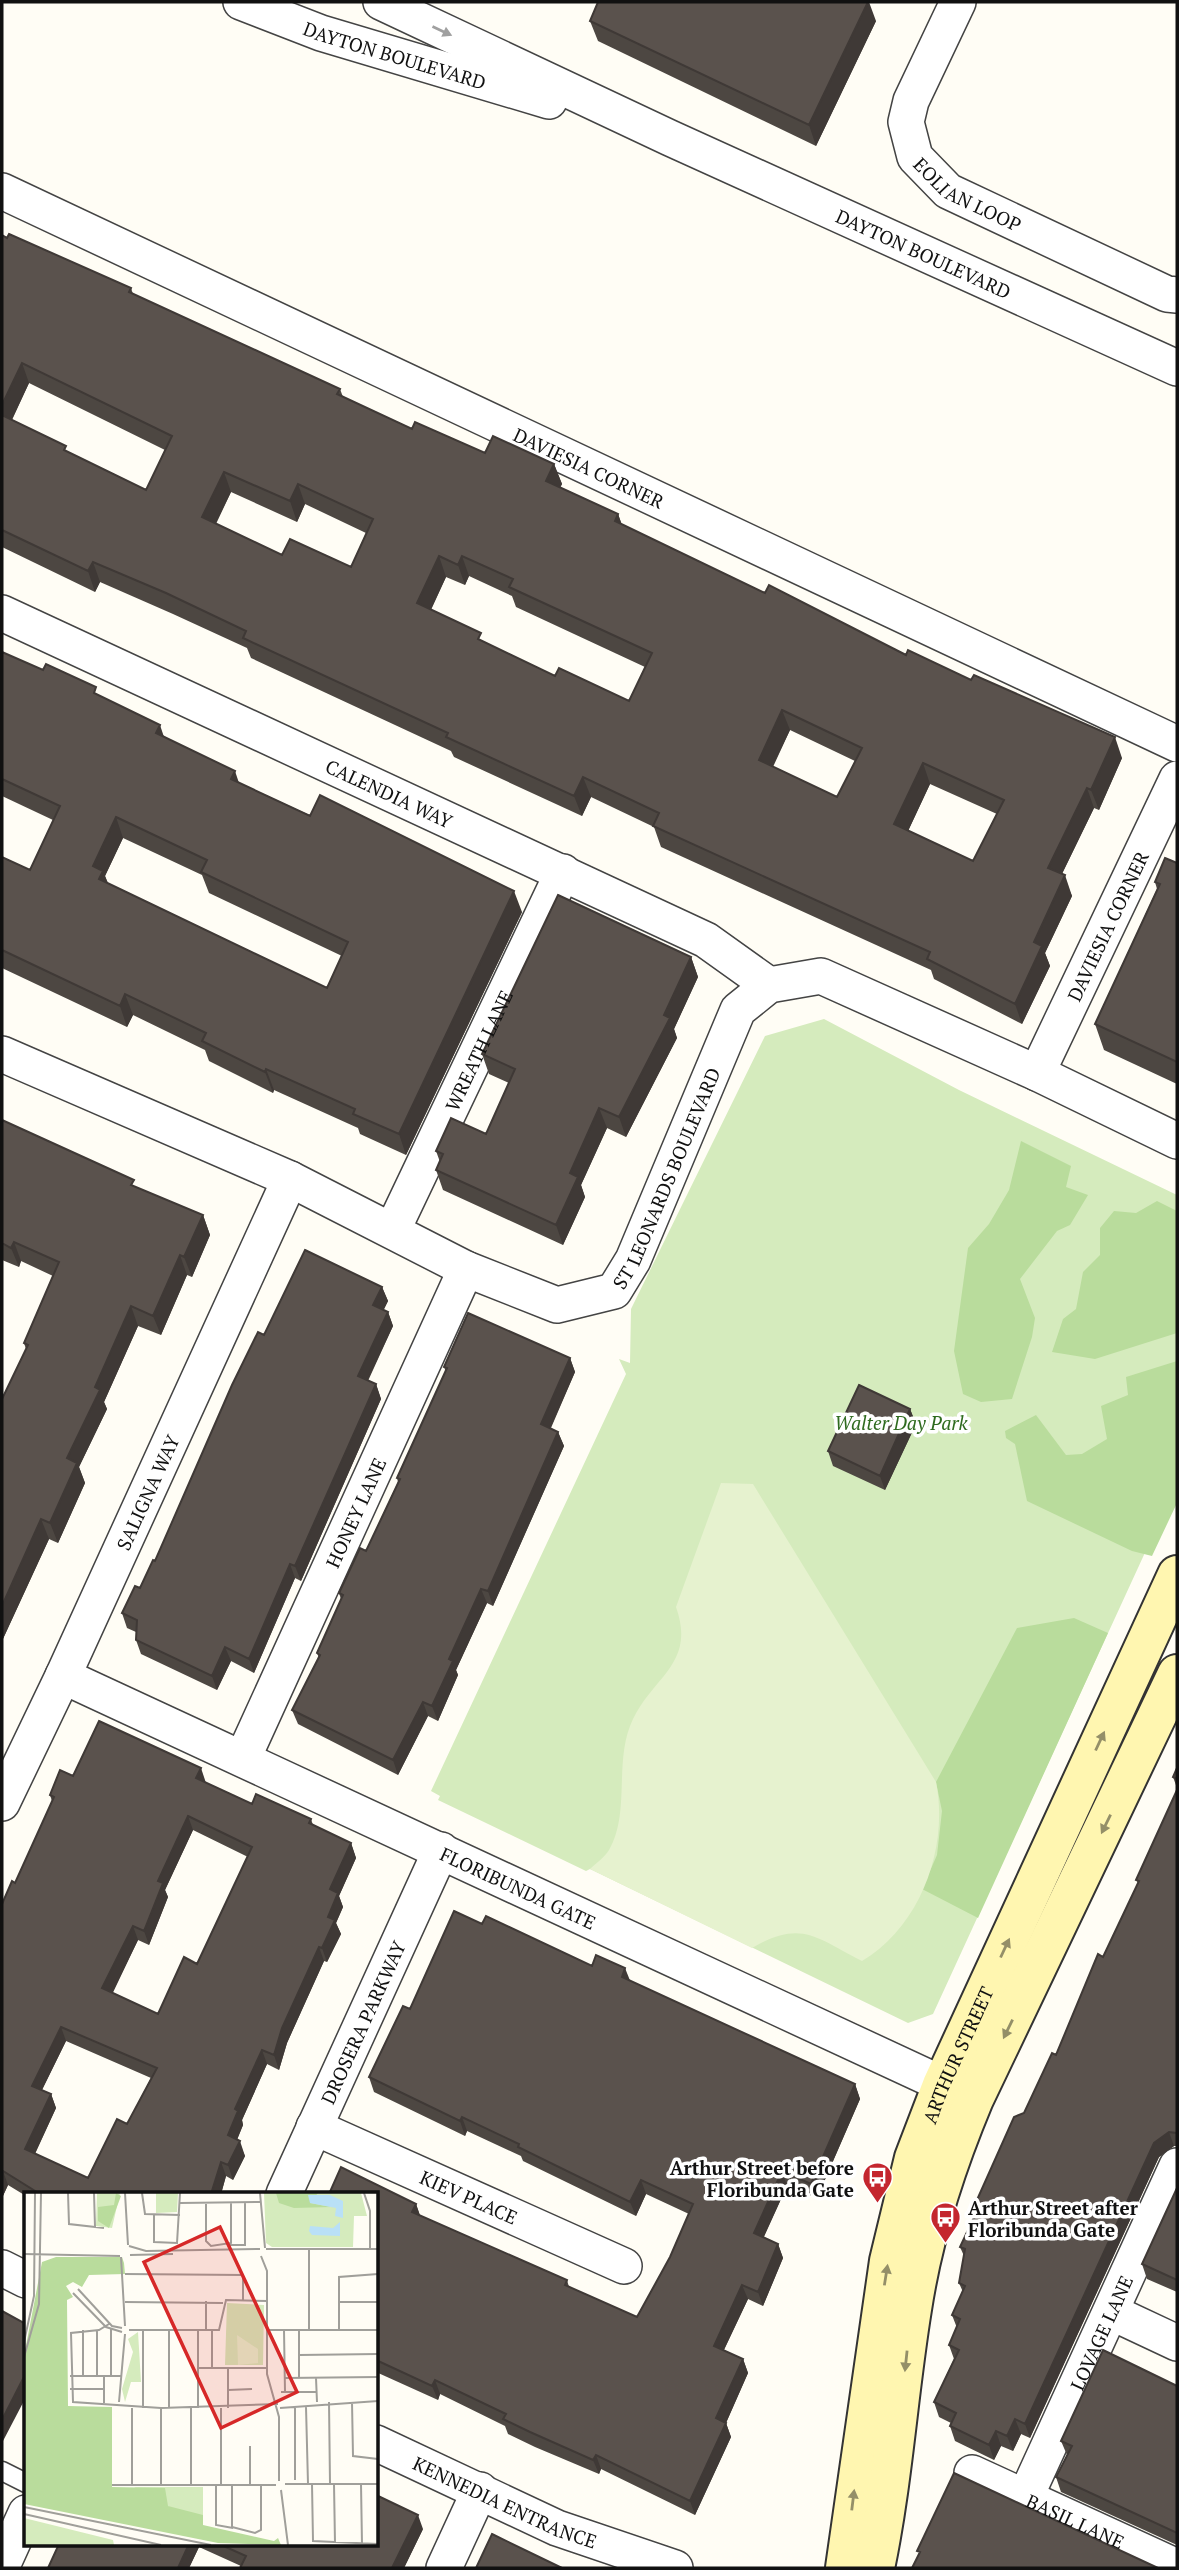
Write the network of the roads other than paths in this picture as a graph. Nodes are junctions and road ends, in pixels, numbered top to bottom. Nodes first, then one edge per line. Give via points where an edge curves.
1 (241, 2) edge
2 (381, 2) edge
3 (958, 2) edge
4 (670, 138) junction
5 (2, 191) edge
6 (1177, 295) edge
7 (1177, 368) edge
8 (2, 613) edge
9 (1177, 744) edge
10 (1177, 779) edge
11 (563, 872) junction
12 (769, 985) junction
13 (2, 1054) edge
14 (1037, 1073) junction
15 (1177, 1141) edge
16 (290, 1180) junction
17 (393, 1229) junction
18 (466, 1269) junction
19 (1174, 1589) edge
20 (1177, 1674) edge
21 (63, 1676) junction
22 (243, 1758) junction
23 (2, 1803) edge
24 (441, 1850) junction
25 (958, 2092) junction
26 (314, 2127) junction
27 (1177, 2166) edge
28 (285, 2192) edge
29 (624, 2266) dead end
30 (2, 2268) edge
31 (24, 2279) edge
32 (1111, 2312) junction
33 (1177, 2343) edge
34 (378, 2443) edge
35 (2, 2471) edge
36 (972, 2473) dead end
37 (24, 2482) edge
38 (480, 2490) junction
39 (1025, 2498) junction
40 (24, 2518) edge
41 (2, 2566) edge
42 (1177, 2567) edge
43 (444, 2568) edge
44 (675, 2568) edge
45 (845, 2568) edge
46 (875, 2568) edge

1 - 4 street, DAYTON BOULEVARD via 321,33
2 -> 4 street, DAYTON BOULEVARD
3 - 6 street, EOLIAN LOOP via 905,122 915,157 948,191 1167,295
4 - 7 street, DAYTON BOULEVARD
5 - 9 street, DAVIESIA CORNER
8 - 11 street, CALENDIA WAY
10 - 14 street, DAVIESIA CORNER
11 - 12 street, CALENDIA WAY via 706,940
11 - 17 street, WREATH LANE
12 - 14 street, ST LEONARDS BOULEVARD via 821,976
12 - 18 street, ST LEONARDS BOULEVARD via 738,1010 633,1260 614,1292 557,1305
13 - 16 street, ST LEONARDS BOULEVARD
14 - 15 street, ST LEONARDS BOULEVARD
16 - 17 street, ST LEONARDS BOULEVARD
16 - 21 street, SALIGNA WAY
17 - 18 street, ST LEONARDS BOULEVARD
18 - 22 street, HONEY LANE
25 -> 19 street, ARTHUR STREET
20 -> 25 street, ARTHUR STREET
21 - 22 street, FLORIBUNDA GATE
21 - 23 street, SALIGNA WAY
22 - 24 street, FLORIBUNDA GATE
24 - 25 street, FLORIBUNDA GATE
24 - 26 street, DROSERA PARKWAY
45 -> 25 street, ARTHUR STREET via 888,2261 914,2158
25 -> 46 street, ARTHUR STREET via 912,2308 896,2448
26 - 28 street, DROSERA PARKWAY
26 - 29 street, KIEV PLACE
27 - 32 street, LOVAGE LANE
30 - 31 street
32 - 33 street
32 - 39 street, LOVAGE LANE
34 - 38 street, KENNEDIA ENTRANCE
35 - 37 lane
36 - 39 street, BASIL LANE
38 - 43 street
38 - 44 street, KENNEDIA ENTRANCE via 557,2528
39 - 42 street, BASIL LANE
40 - 41 street

